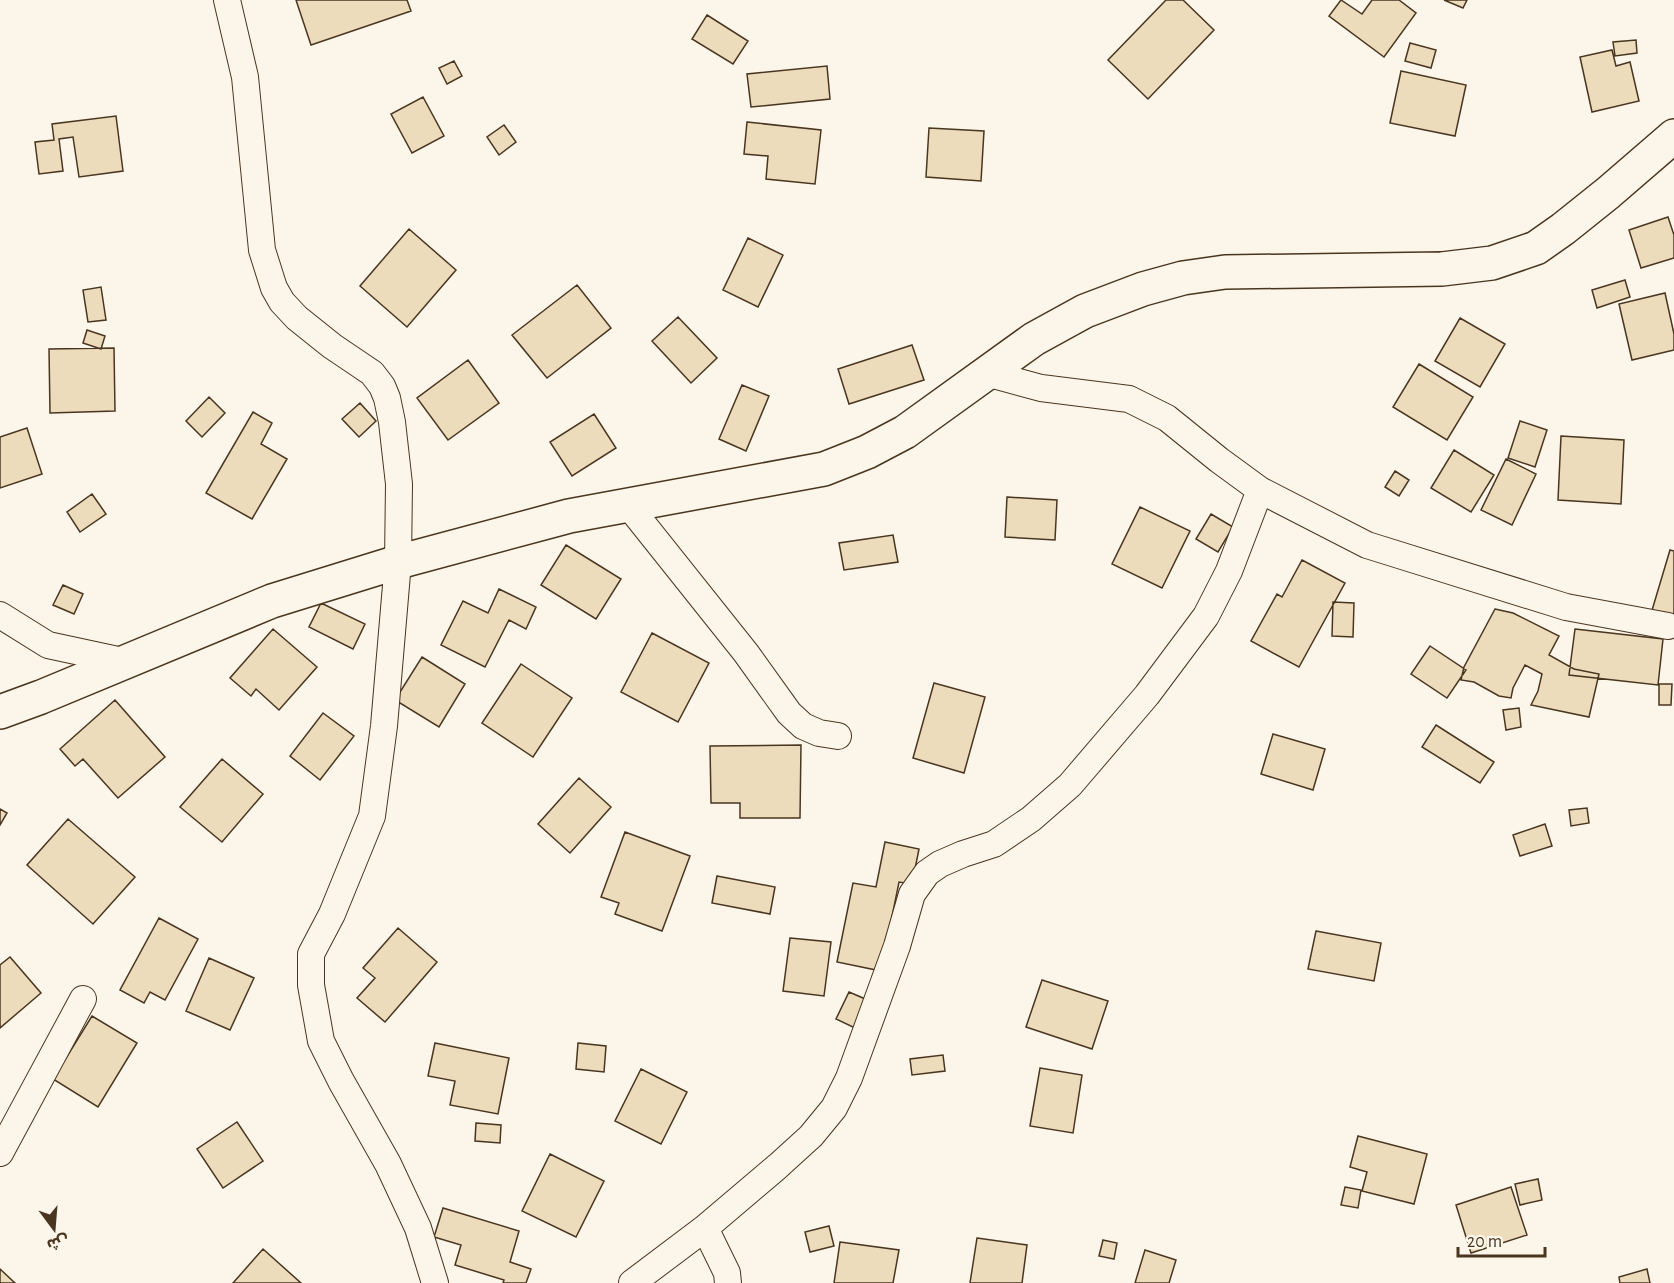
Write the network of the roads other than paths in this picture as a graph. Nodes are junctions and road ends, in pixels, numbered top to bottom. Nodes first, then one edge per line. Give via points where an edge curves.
1 (227, 0) edge
2 (1674, 136) edge
3 (986, 373) junction
4 (1260, 489) junction
5 (628, 505) junction
6 (398, 562) junction
7 (0, 615) edge
8 (1668, 626) dead end
9 (127, 662) junction
10 (0, 712) edge
11 (838, 736) dead end
12 (82, 999) dead end
13 (0, 1153) edge
14 (705, 1228) junction
15 (435, 1283) edge
16 (632, 1283) edge
17 (728, 1283) edge

1 - 6 street via 245,77 262,250 268,271 282,302 297,318 372,373 382,386 392,422 399,483
2 - 3 street via 1536,248 1492,263 1442,268 1225,272 1183,278 1085,311 1034,339
3 - 4 street via 1041,388 1130,399 1167,418
3 - 5 street via 905,432 824,469
4 - 8 street via 1367,545 1566,608
4 - 14 street via 1229,571 1206,616 1147,695 1070,785 994,844 963,854 927,873 912,894 849,1078 834,1108 811,1136
5 - 6 street via 569,516
5 - 11 street via 789,713 804,726
6 - 9 street via 272,601
6 - 15 street via 372,816 332,914 311,954 311,985 321,1041 388,1164 418,1228
7 - 9 street via 48,645
9 - 10 street
12 - 13 street
14 - 16 street
14 - 17 street

